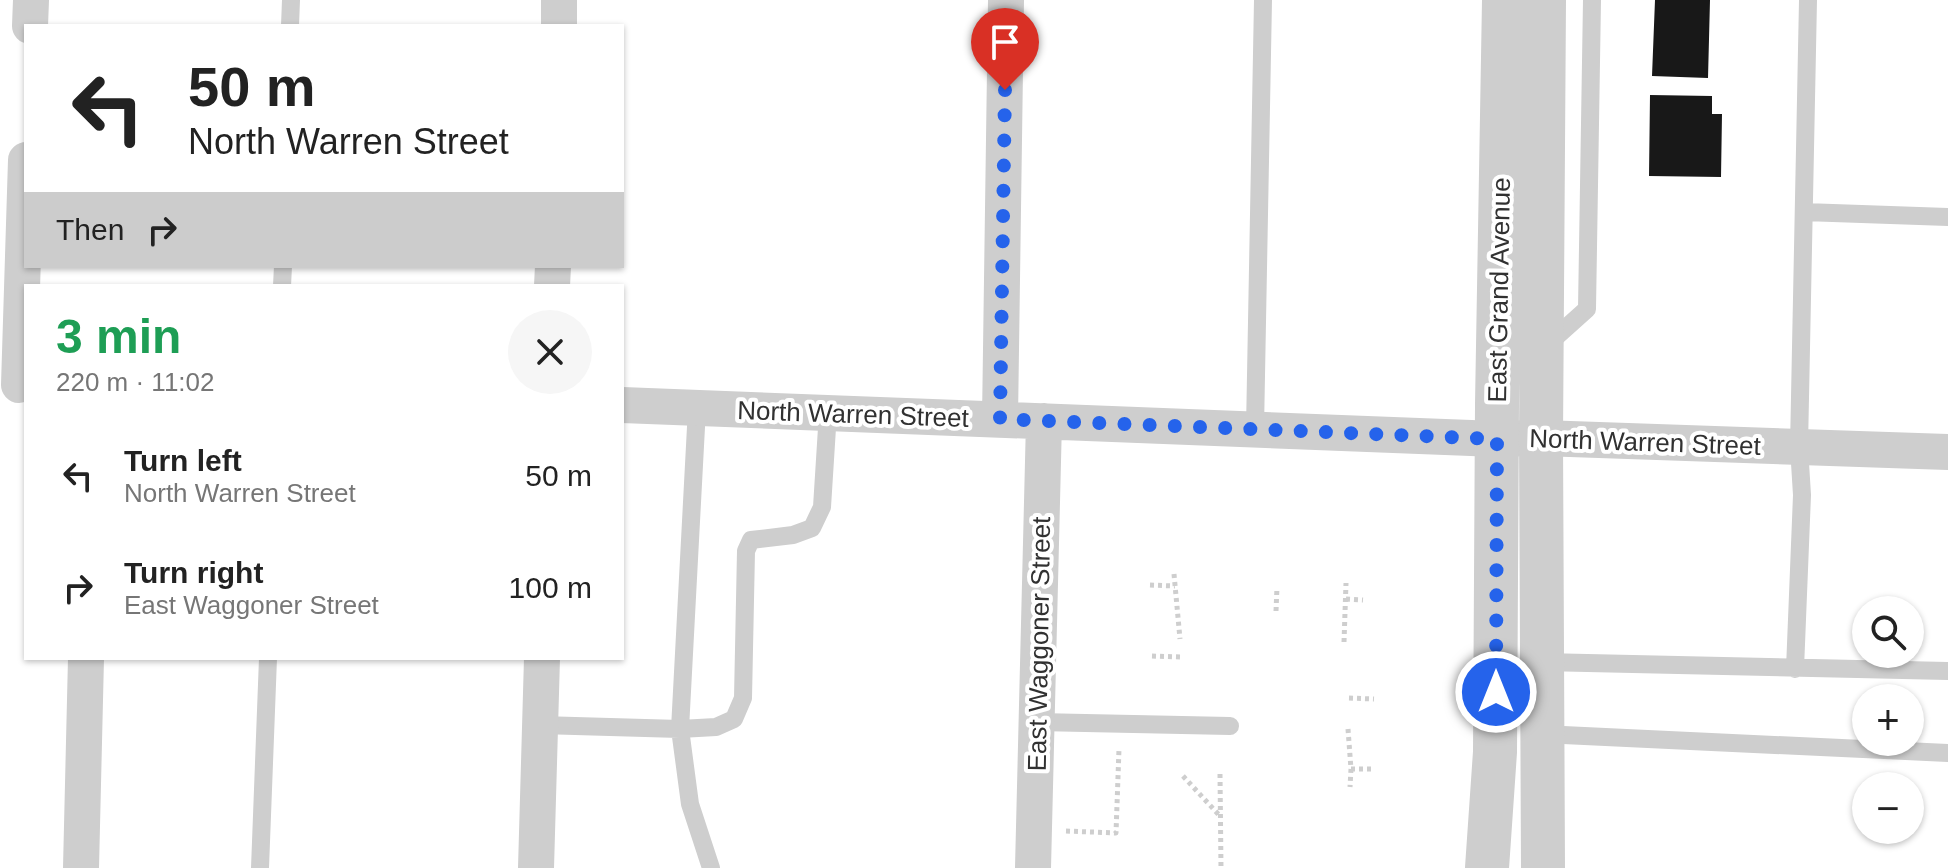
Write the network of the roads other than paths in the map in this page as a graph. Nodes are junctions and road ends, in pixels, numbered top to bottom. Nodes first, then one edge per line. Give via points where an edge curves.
1 (31, 0) edge
2 (291, 0) edge
3 (559, 0) edge
4 (1006, 0) edge
5 (1263, 0) edge
6 (1504, 0) edge
7 (1544, 0) edge
8 (1592, 0) edge
9 (1808, 0) edge
10 (30, 24) edge
11 (290, 24) edge
12 (559, 24) edge
13 (24, 201) edge
14 (1804, 212) junction
15 (1948, 217) edge
16 (1542, 349) junction
17 (15, 384) edge
18 (624, 405) edge
19 (697, 408) junction
20 (828, 412) junction
21 (1000, 419) junction
22 (1044, 421) junction
23 (1255, 429) junction
24 (1541, 438) junction
25 (1497, 439) junction
26 (1799, 447) junction
27 (1948, 452) edge
28 (86, 660) edge
29 (268, 660) edge
30 (542, 660) edge
31 (1542, 662) junction
32 (1801, 669) junction
33 (1948, 671) edge
34 (1037, 722) junction
35 (540, 725) junction
36 (1230, 726) dead end
37 (680, 729) junction
38 (1542, 734) junction
39 (1948, 753) edge
40 (81, 868) edge
41 (260, 868) edge
42 (536, 868) edge
43 (711, 868) edge
44 (1033, 868) edge
45 (1487, 868) edge
46 (1543, 868) edge

1 - 10 street
2 - 11 lane
3 - 12 street
4 - 21 street
5 - 23 lane
6 - 25 street, East Grand Avenue
7 - 16 street, East Grand Avenue
8 - 16 lane via 1587,309
9 - 14 lane
13 - 17 street
14 - 15 lane
14 - 26 lane
16 - 24 street, East Grand Avenue
18 - 19 street, North Warren Street
19 - 20 street, North Warren Street
19 - 37 lane
20 - 21 street, North Warren Street
20 - 37 lane via 822,507 812,528 751,540 746,551 743,698 734,719 716,727
21 - 22 street, North Warren Street
22 - 23 street, North Warren Street
22 - 34 street, East Waggoner Street
23 - 25 street, North Warren Street
24 - 25 street, North Warren Street
24 - 26 street, North Warren Street
24 - 31 street, East Grand Avenue
25 - 45 street, East Grand Avenue via 1495,752
26 - 27 street, North Warren Street
26 - 32 lane
28 - 40 street
29 - 41 lane
30 - 35 street
31 - 32 lane
31 - 38 street, East Grand Avenue
32 - 33 lane
34 - 36 lane
34 - 44 street, East Waggoner Street
35 - 37 lane
35 - 42 street
37 - 43 lane via 690,804
38 - 39 lane
38 - 46 street, East Grand Avenue

